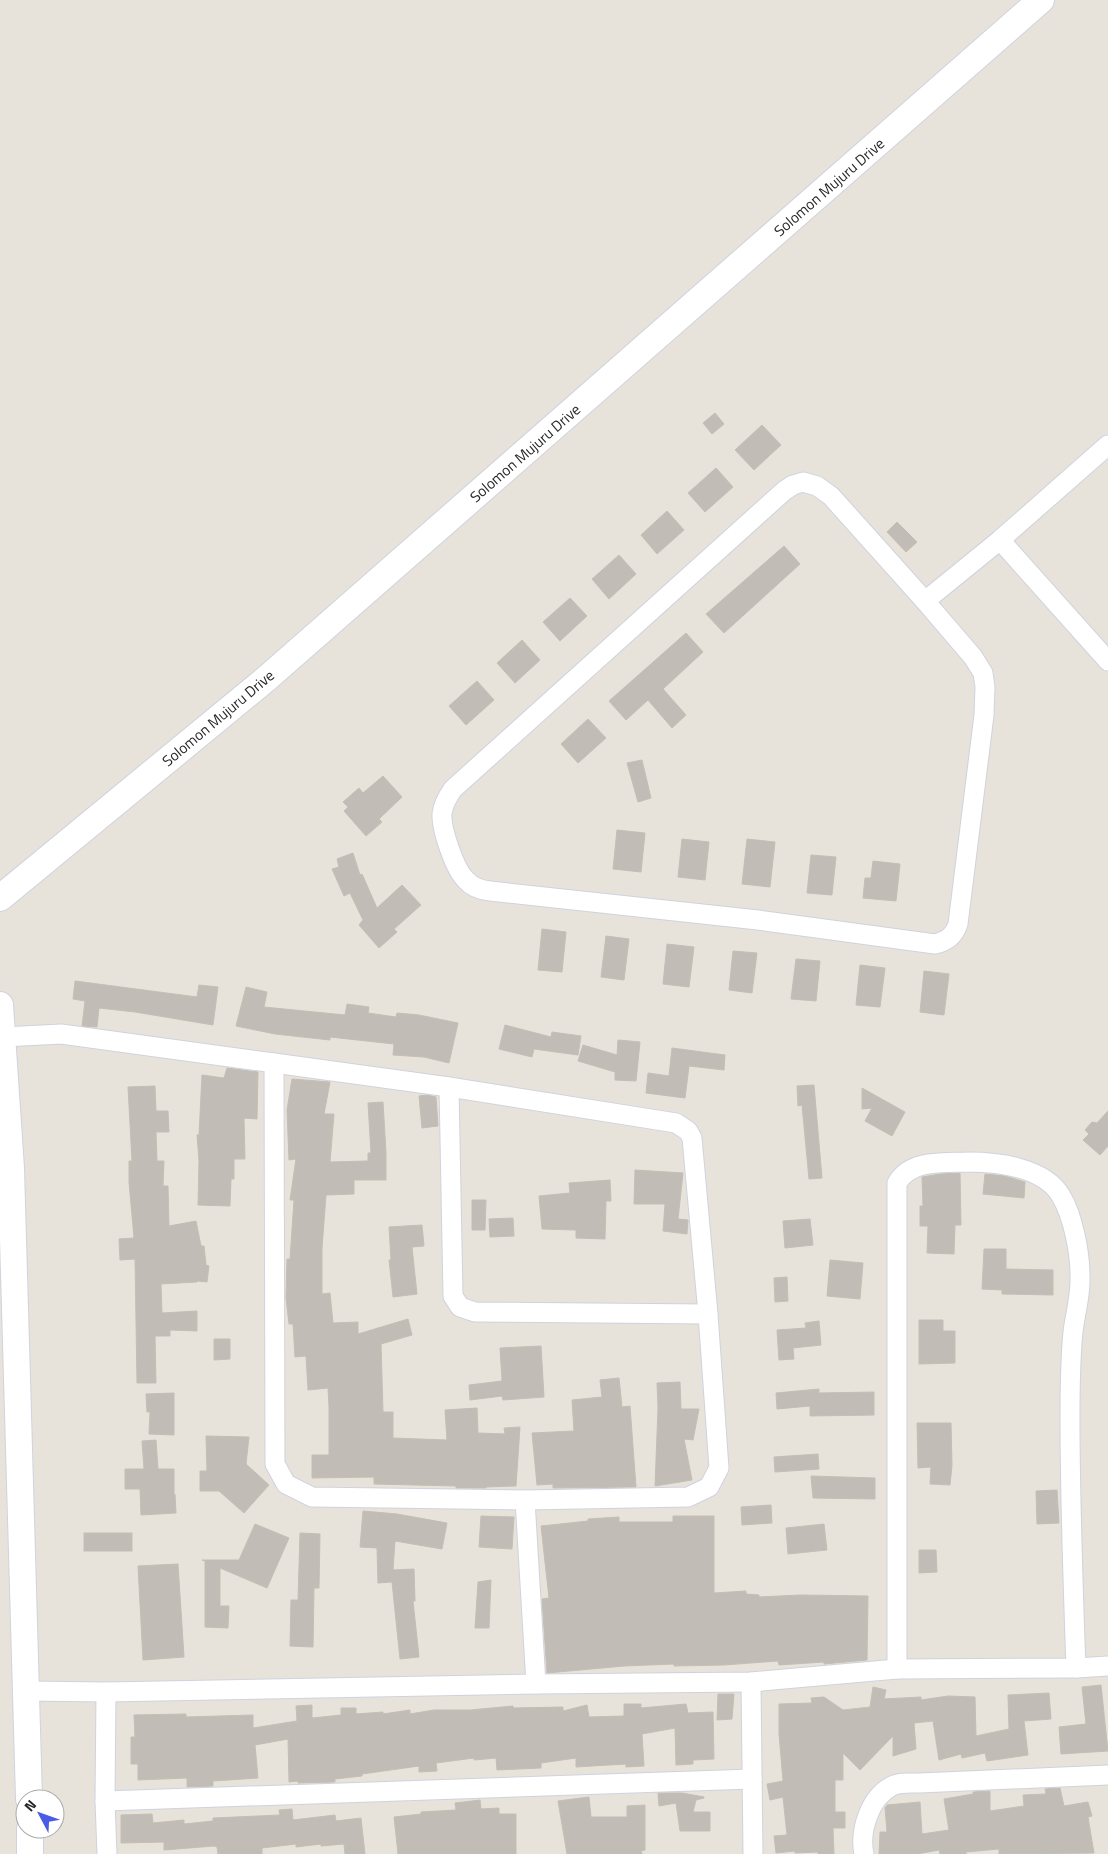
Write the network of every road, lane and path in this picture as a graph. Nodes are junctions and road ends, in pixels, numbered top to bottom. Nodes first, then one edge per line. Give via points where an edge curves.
1 (1041, 0) edge
2 (1108, 445) edge
3 (1000, 540) junction
4 (925, 600) junction
5 (1108, 661) edge
6 (0, 898) edge
7 (0, 1005) edge
8 (3, 1037) junction
9 (274, 1063) junction
10 (449, 1087) junction
11 (708, 1314) junction
12 (525, 1500) junction
13 (1108, 1666) edge
14 (1076, 1668) junction
15 (897, 1669) junction
16 (751, 1682) junction
17 (536, 1684) junction
18 (26, 1691) junction
19 (106, 1692) junction
20 (1108, 1775) edge
21 (752, 1778) junction
22 (29, 1789) edge
23 (105, 1801) junction
24 (30, 1839) edge
25 (30, 1854) edge
26 (107, 1854) edge
27 (753, 1854) edge
28 (864, 1854) edge

1 - 6 street, Solomon Mujuru Drive via 266,679
2 - 3 street
3 - 4 street
3 - 5 street
4 - 4 street via 831,496 810,483 793,485 453,789 442,813 444,829 460,872 465,880 481,890 758,920 935,944 944,942 955,933 958,924 985,687 984,673
7 - 8 street
8 - 9 street via 61,1034
8 - 18 street via 11,1178
9 - 10 street
9 - 12 street via 275,1464 286,1484 312,1497
10 - 11 street via 676,1123 688,1131 692,1138
10 - 11 street via 453,1296 460,1306 475,1312
11 - 12 street via 719,1468 709,1487 688,1497
12 - 17 street
13 - 14 street
14 - 15 street
14 - 15 street via 1070,1372 1080,1276 1073,1228 1060,1195 1047,1181 1023,1168 972,1162 914,1167 897,1183
15 - 16 street
16 - 17 street
16 - 21 street
17 - 19 street
18 - 19 street
18 - 22 street
19 - 23 street
20 - 28 street via 893,1785 875,1801 866,1818
21 - 23 street
21 - 27 street
23 - 26 street
24 - 25 street

